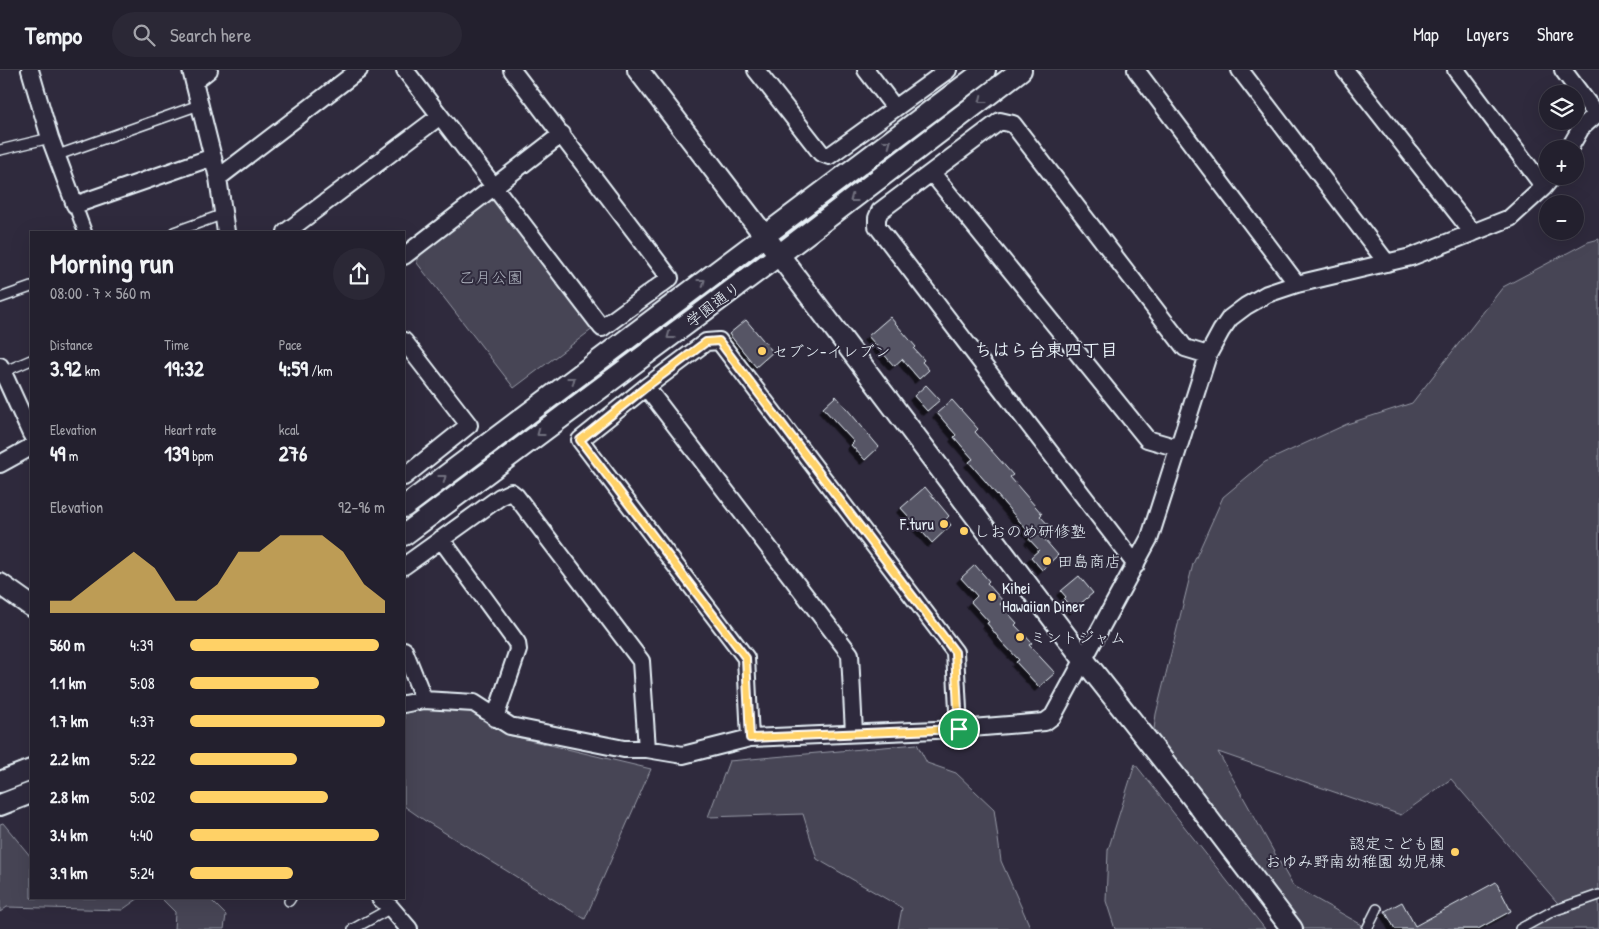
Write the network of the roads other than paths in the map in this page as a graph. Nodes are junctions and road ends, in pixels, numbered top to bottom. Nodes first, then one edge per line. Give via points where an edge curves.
1 (30, 70) edge
2 (209, 70) edge
3 (359, 70) edge
4 (405, 70) edge
5 (512, 70) edge
6 (638, 70) edge
7 (756, 70) edge
8 (866, 70) edge
9 (948, 70) edge
10 (985, 70) edge
11 (1020, 70) edge
12 (1136, 70) edge
13 (1240, 70) edge
14 (1345, 70) edge
15 (1456, 70) edge
16 (1563, 70) edge
17 (193, 76) edge
18 (199, 105) junction
19 (895, 108) junction
20 (1598, 113) edge
21 (440, 116) junction
22 (562, 134) junction
23 (50, 138) junction
24 (1574, 140) edge
25 (0, 150) edge
26 (58, 155) junction
27 (213, 157) junction
28 (1539, 170) edge
29 (932, 173) junction
30 (218, 178) junction
31 (1546, 185) edge
32 (494, 187) junction
33 (76, 205) junction
34 (224, 214) junction
35 (86, 231) edge
36 (177, 231) edge
37 (226, 231) edge
38 (287, 231) edge
39 (1473, 233) junction
40 (764, 234) junction
41 (405, 255) edge
42 (779, 255) junction
43 (1387, 263) junction
44 (1297, 284) junction
45 (30, 287) edge
46 (0, 298) edge
47 (405, 341) edge
48 (1208, 355) junction
49 (30, 360) edge
50 (1, 369) edge
51 (646, 387) junction
52 (5, 390) edge
53 (30, 432) edge
54 (30, 448) edge
55 (1178, 448) junction
56 (0, 464) edge
57 (405, 476) edge
58 (405, 506) edge
59 (405, 534) edge
60 (441, 539) junction
61 (405, 565) edge
62 (1136, 565) junction
63 (0, 584) edge
64 (30, 605) edge
65 (405, 652) edge
66 (1084, 660) junction
67 (424, 700) junction
68 (405, 704) edge
69 (495, 718) junction
70 (959, 729) junction
71 (854, 734) junction
72 (750, 738) junction
73 (647, 749) junction
74 (30, 770) edge
75 (0, 782) edge
76 (30, 794) edge
77 (0, 805) edge
78 (1599, 895) edge
79 (385, 903) edge
80 (1377, 909) dead end
81 (353, 929) edge
82 (409, 929) edge
83 (1292, 929) edge
84 (1367, 929) edge
85 (1520, 929) edge

1 - 23 street
2 - 17 street
3 - 30 street
4 - 21 street
5 - 22 street
6 - 40 street
7 - 19 street via 821,153 829,156
8 - 19 street
9 - 19 street
40 -> 10 street, 学園通り
11 -> 42 street, 学園通り
12 - 44 street
13 - 43 street
14 - 39 street
15 - 28 street
16 - 20 street
17 - 18 street
18 - 26 lane
18 - 27 street
20 - 24 street via 1581,128
21 - 32 street
21 - 38 street
22 - 32 street
22 - 32 street via 670,278 602,328
23 - 25 lane
23 - 26 street
26 - 33 street
27 - 30 street
27 - 33 street
29 - 48 street via 1000,121 1013,124 1185,348
29 - 55 street via 1147,439
29 - 62 street via 880,211 876,218 878,226
30 - 34 street
31 - 39 street via 1510,218
32 - 41 street
33 - 35 street
34 - 36 lane
34 - 37 street
39 - 43 street
40 - 42 street
58 -> 40 street, 学園通り
42 -> 59 street, 学園通り
42 - 66 street
43 - 44 street
44 - 48 street via 1267,294 1230,318
45 - 46 lane
47 - 57 street via 469,425
48 - 55 street
49 - 50 lane
50 - 52 street
51 - 70 street via 706,342 719,341 955,652
51 - 71 street via 850,654
51 - 72 street via 580,440 746,658
52 - 53 street
54 - 56 street
55 - 62 street via 1150,537
60 - 61 street
60 - 69 street via 517,643 518,650
60 - 73 street via 500,497 511,492 516,496 641,662
62 - 66 street
63 - 64 street
65 - 67 street
66 - 70 street via 1053,716 1045,722
66 - 83 street
67 - 68 street
67 - 69 street via 474,703
69 - 73 street via 510,726 624,748
70 - 71 street
71 - 72 street
72 - 73 street via 683,755
74 - 75 street
76 - 77 street
78 - 85 lane via 1553,911
79 - 81 lane
79 - 82 street
80 - 84 lane

